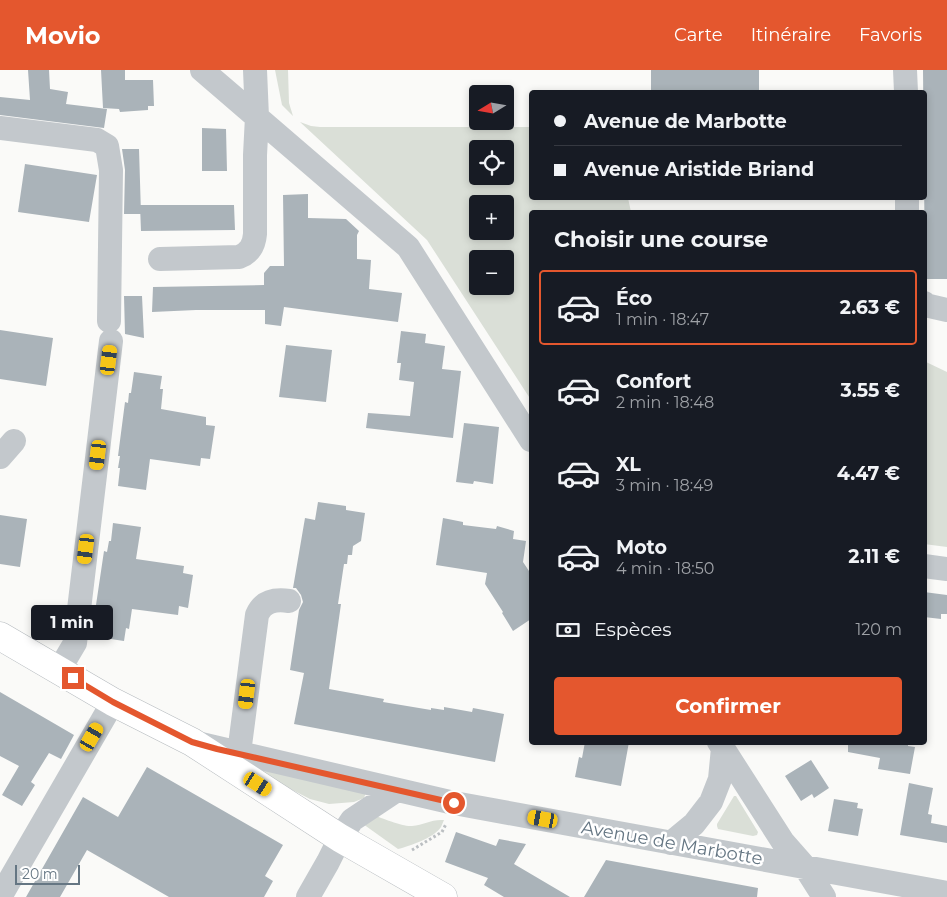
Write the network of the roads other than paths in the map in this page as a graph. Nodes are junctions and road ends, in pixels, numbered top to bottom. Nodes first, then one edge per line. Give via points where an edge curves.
1 (202, 70) edge
2 (255, 70) edge
3 (905, 70) edge
4 (906, 90) edge
5 (257, 117) junction
6 (0, 128) edge
7 (160, 259) dead end
8 (927, 305) edge
9 (947, 310) edge
10 (529, 437) edge
11 (927, 566) edge
12 (947, 569) edge
13 (289, 601) dead end
14 (0, 636) edge
15 (59, 670) junction
16 (113, 702) junction
17 (192, 742) junction
18 (721, 745) edge
19 (239, 753) junction
20 (397, 790) junction
21 (340, 838) junction
22 (671, 843) junction
23 (805, 867) junction
24 (947, 893) edge
25 (0, 896) edge
26 (308, 897) edge
27 (443, 897) edge
28 (824, 897) edge

1 - 5 street
2 - 5 street
3 - 4 street
5 - 7 street via 255,234 249,251 233,258
5 - 10 street via 408,247
6 - 15 street via 97,140 108,146 111,170 110,331 75,644
8 - 9 street
11 - 12 street
13 - 19 street via 268,602 257,615
14 - 15 main road
15 - 16 main road
16 - 17 main road
16 - 25 street
17 - 19 street, Avenue de Marbotte
17 - 21 main road
18 - 22 street via 720,779 711,802 694,824
18 - 23 street via 783,842
19 - 20 street, Avenue de Marbotte
20 - 21 street via 352,820
20 - 22 street, Avenue de Marbotte
21 - 26 street
21 - 27 main road
22 - 23 street, Avenue de Marbotte
23 - 24 street, Avenue de Marbotte
23 - 28 street

